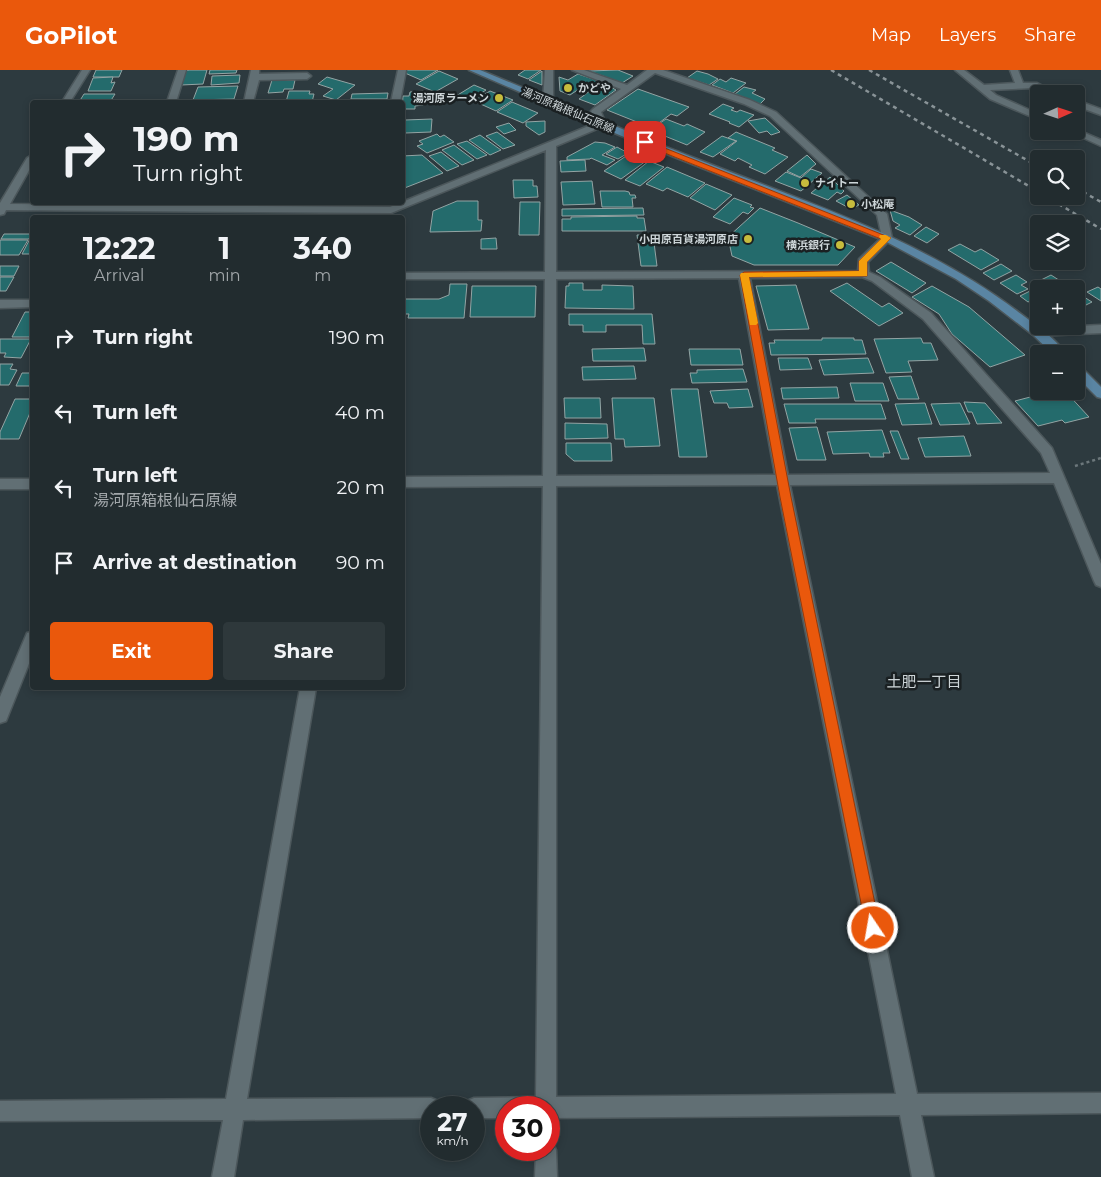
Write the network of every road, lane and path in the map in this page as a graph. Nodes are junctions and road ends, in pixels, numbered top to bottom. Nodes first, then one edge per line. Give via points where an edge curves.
1 (86, 70) edge
2 (182, 70) edge
3 (402, 70) edge
4 (472, 70) edge
5 (549, 70) edge
6 (576, 70) edge
7 (654, 70) edge
8 (959, 70) edge
9 (1014, 70) edge
10 (255, 73) edge
11 (307, 76) dead end
12 (1030, 85) edge
13 (1020, 86) junction
14 (628, 88) junction
15 (981, 88) junction
16 (67, 100) edge
17 (172, 100) edge
18 (248, 100) edge
19 (395, 100) edge
20 (548, 102) junction
21 (1085, 106) edge
22 (1101, 112) edge
23 (1030, 113) edge
24 (601, 124) junction
25 (1085, 136) edge
26 (1101, 143) edge
27 (551, 146) junction
28 (30, 161) edge
29 (135, 205) edge
30 (1, 209) edge
31 (206, 210) edge
32 (391, 214) edge
33 (887, 238) junction
34 (864, 274) junction
35 (744, 275) junction
36 (405, 276) edge
37 (550, 276) junction
38 (0, 304) edge
39 (30, 304) edge
40 (1030, 327) edge
41 (1085, 330) edge
42 (1101, 330) edge
43 (1040, 335) edge
44 (1051, 345) edge
45 (1085, 378) edge
46 (1101, 394) edge
47 (1058, 478) junction
48 (782, 479) junction
49 (550, 481) junction
50 (405, 482) edge
51 (0, 484) edge
52 (30, 484) edge
53 (1101, 581) edge
54 (30, 643) edge
55 (308, 690) edge
56 (0, 716) edge
57 (546, 1096) edge
58 (1101, 1103) edge
59 (908, 1105) junction
60 (560, 1107) edge
61 (420, 1108) edge
62 (235, 1110) junction
63 (0, 1111) edge
64 (546, 1161) edge
65 (223, 1177) edge
66 (546, 1177) edge
67 (923, 1177) edge

1 - 16 street
2 - 17 street
3 - 19 street
4 - 20 main road, 湯河原箱根仙石原線
5 - 20 street
6 - 14 street
7 - 14 street
7 - 33 street via 773,114 882,214
8 - 15 street
9 - 13 street
10 - 11 street
10 - 18 street
12 - 13 street
13 - 15 street
14 - 24 street via 596,111
15 - 23 street via 993,97
20 - 24 main road, 湯河原箱根仙石原線
21 - 22 street
24 - 27 street
24 - 33 main road, 湯河原箱根仙石原線
25 - 26 street
27 - 32 street
27 - 37 street
28 - 30 street
29 - 30 street
29 - 31 street
31 - 32 street
33 - 34 street via 863,261
33 - 40 main road, 湯河原箱根仙石原線 via 960,277
34 - 35 street
34 - 47 street via 927,316 1047,451
35 - 37 street
35 - 48 street
36 - 37 street
37 - 49 street
38 - 39 street
41 - 42 street
43 - 44 main road, 湯河原箱根仙石原線
45 - 46 main road
47 - 48 street
47 - 53 street
48 - 49 street
48 - 59 street
49 - 50 street
49 - 57 street
51 - 52 street
54 - 56 street
55 - 62 street
58 - 59 street
59 - 60 street
59 - 67 street
61 - 62 street
62 - 63 street
62 - 65 street
64 - 66 street

